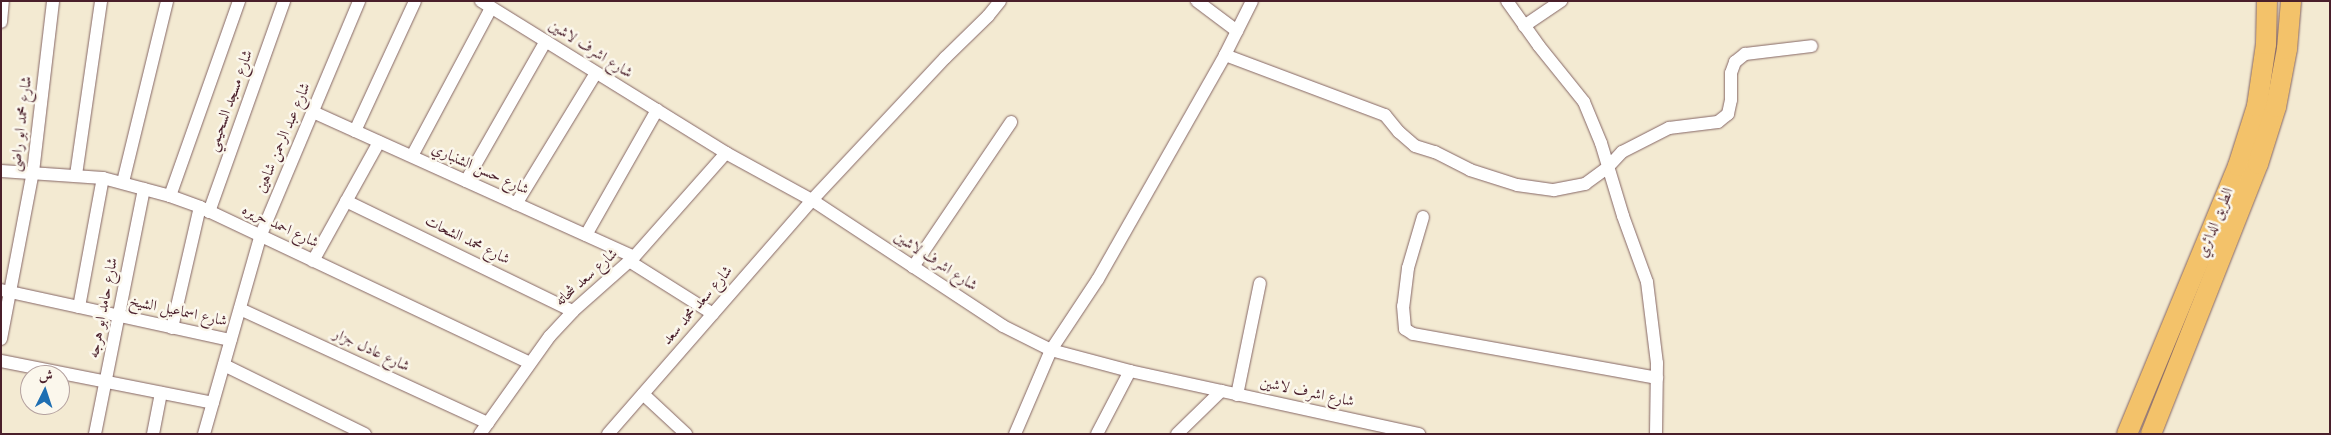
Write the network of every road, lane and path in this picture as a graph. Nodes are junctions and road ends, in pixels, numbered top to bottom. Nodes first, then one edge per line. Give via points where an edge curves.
1 (3, 1) edge
2 (52, 1) edge
3 (101, 1) edge
4 (168, 1) edge
5 (239, 1) edge
6 (284, 1) edge
7 (359, 1) edge
8 (415, 1) edge
9 (1000, 1) edge
10 (1198, 1) edge
11 (1252, 1) edge
12 (1507, 1) edge
13 (1561, 1) edge
14 (2268, 1) edge
15 (2291, 1) edge
16 (486, 4) edge
17 (1, 22) edge
18 (1524, 26) junction
19 (1237, 30) junction
20 (546, 41) junction
21 (1812, 46) dead end
22 (1225, 55) junction
23 (596, 74) junction
24 (657, 110) junction
25 (313, 112) junction
26 (1011, 122) dead end
27 (355, 131) junction
28 (379, 142) junction
29 (726, 153) junction
30 (412, 156) junction
31 (1608, 167) junction
32 (1, 171) edge
33 (33, 172) junction
34 (76, 175) junction
35 (103, 178) junction
36 (123, 182) junction
37 (466, 182) junction
38 (144, 189) junction
39 (170, 196) junction
40 (812, 200) junction
41 (346, 201) junction
42 (516, 204) junction
43 (204, 210) junction
44 (1423, 216) dead end
45 (586, 236) junction
46 (260, 237) junction
47 (632, 259) junction
48 (313, 261) junction
49 (912, 267) junction
50 (1260, 283) dead end
51 (6, 291) edge
52 (79, 307) junction
53 (240, 309) junction
54 (573, 311) junction
55 (713, 314) junction
56 (120, 316) junction
57 (172, 328) junction
58 (1, 339) edge
59 (231, 340) junction
60 (1052, 350) junction
61 (1, 361) edge
62 (530, 363) junction
63 (224, 365) junction
64 (1130, 371) junction
65 (1657, 378) junction
66 (106, 381) junction
67 (1221, 391) junction
68 (161, 393) junction
69 (643, 394) junction
70 (1237, 395) junction
71 (213, 404) junction
72 (488, 423) junction
73 (95, 434) edge
74 (153, 434) edge
75 (204, 434) edge
76 (365, 434) edge
77 (480, 434) edge
78 (608, 434) edge
79 (686, 434) edge
80 (1015, 434) edge
81 (1097, 434) edge
82 (1177, 434) edge
83 (1419, 434) edge
84 (1656, 434) edge
85 (2127, 434) edge
86 (2151, 434) edge

1 - 17 street
2 - 33 street, شارع محمد ابو راضى
3 - 34 street
4 - 36 street
5 - 39 street
6 - 43 street, شارع مسجد السحيمي
7 - 25 street, شارع عبد الرحمن شاهين
8 - 27 street
9 - 40 street, شارع سعد محمد سعد
10 - 19 street
11 - 19 street
12 - 18 street
13 - 18 street
14 - 85 main road, الطريق الدائري via 2257,106 2238,166
15 - 86 main road, الطريق الدائري via 2287,49 2276,106 2258,164
16 - 20 street, شارع اشرف لاشين
16 - 30 street
18 - 31 street via 1584,102
19 - 22 street
20 - 23 street, شارع اشرف لاشين
20 - 37 street
21 - 31 street via 1745,54 1735,62 1731,73 1728,114 1718,122 1670,128 1622,152
22 - 31 street via 1385,115 1415,146 1470,170 1517,185 1554,190 1570,187 1585,184
22 - 60 street via 1098,279
23 - 24 street, شارع اشرف لاشين
23 - 42 street
24 - 29 street, شارع اشرف لاشين
24 - 45 street
25 - 27 street, شارع حسن الشنباري
25 - 46 street, شارع عبد الرحمن شاهين
26 - 49 street
27 - 28 street, شارع حسن الشنباري
28 - 30 street, شارع حسن الشنباري
28 - 41 street
29 - 40 street, شارع اشرف لاشين
29 - 47 street, شارع سعد شحاته
30 - 37 street, شارع حسن الشنباري
31 - 65 street via 1647,282
32 - 33 street, شارع احمد حريره
33 - 34 street, شارع احمد حريره
33 - 51 street, شارع محمد ابو راضى
34 - 35 street, شارع احمد حريره
35 - 36 street, شارع احمد حريره
35 - 52 street
36 - 38 street, شارع احمد حريره
37 - 42 street, شارع حسن الشنباري
38 - 39 street, شارع احمد حريره
38 - 56 street, شارع حامد ابو هرجه
39 - 43 street, شارع احمد حريره
40 - 49 street, شارع اشرف لاشين
40 - 55 street, شارع سعد محمد سعد
41 - 48 street
41 - 54 street, شارع محمد الشحات
42 - 45 street, شارع حسن الشنباري
43 - 46 street, شارع احمد حريره
43 - 57 street, شارع مسجد السحيمي
44 - 65 street via 1408,268 1403,306 1405,329 1413,334
45 - 47 street, شارع حسن الشنباري
46 - 48 street, شارع احمد حريره
46 - 53 street, شارع عبد الرحمن شاهين
47 - 54 street, شارع سعد شحاته
47 - 55 street, شارع حسن الشنباري
48 - 62 street, شارع احمد حريره
49 - 60 street, شارع اشرف لاشين via 1003,326
50 - 70 street
51 - 52 street, شارع اسماعيل الشيخ
51 - 58 street, شارع محمد ابو راضى
52 - 56 street, شارع اسماعيل الشيخ
53 - 59 street, شارع عبد الرحمن شاهين
53 - 72 street, شارع عادل جزار
54 - 62 street, شارع سعد شحاته
55 - 69 street, شارع سعد محمد سعد
56 - 57 street, شارع اسماعيل الشيخ
56 - 66 street, شارع حامد ابو هرجه
57 - 59 street, شارع اسماعيل الشيخ
59 - 63 street, شارع عبد الرحمن شاهين
60 - 64 street, شارع اشرف لاشين
60 - 80 street
61 - 66 street
62 - 72 street, شارع سعد شحاته
63 - 71 street, شارع عبد الرحمن شاهين
63 - 76 street
64 - 67 street, شارع اشرف لاشين
64 - 81 street
65 - 84 street
66 - 68 street
66 - 73 street, شارع حامد ابو هرجه
67 - 70 street, شارع اشرف لاشين
67 - 82 street
68 - 71 street
68 - 74 street
69 - 78 street, شارع سعد محمد سعد
69 - 79 street
70 - 83 street, شارع اشرف لاشين
71 - 75 street, شارع عبد الرحمن شاهين
72 - 77 street, شارع سعد شحاته

